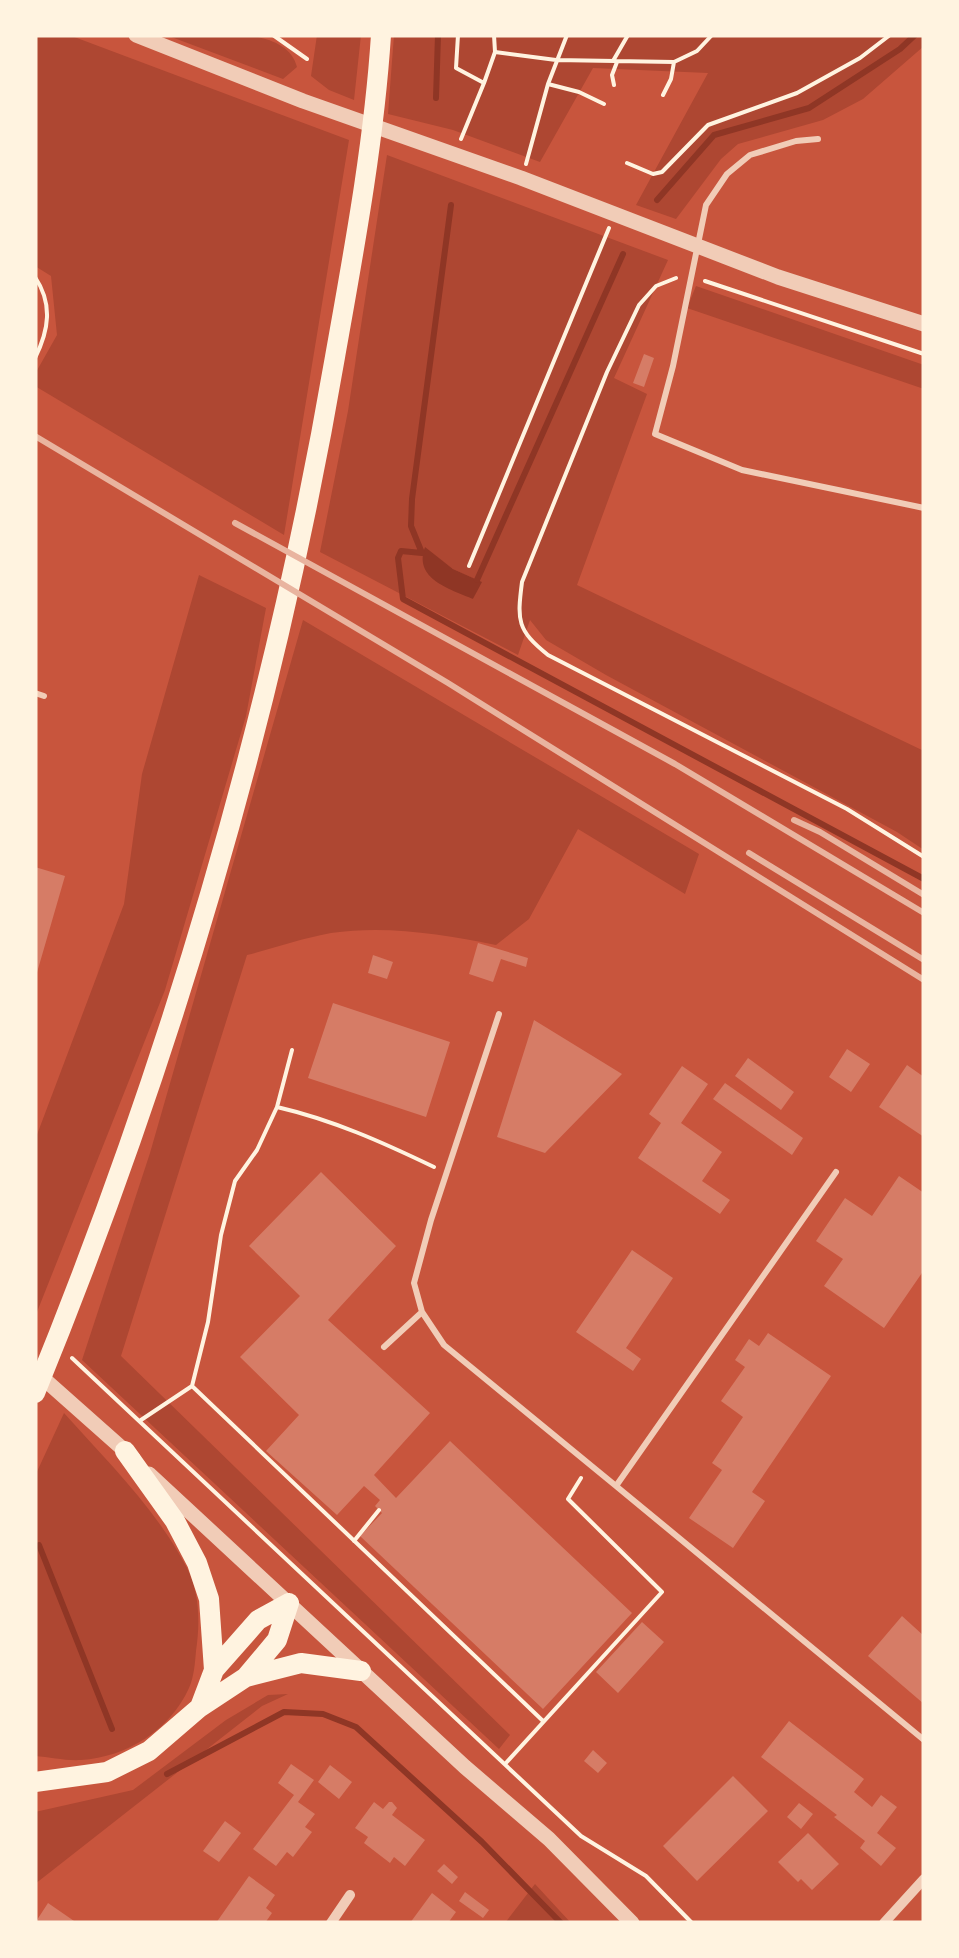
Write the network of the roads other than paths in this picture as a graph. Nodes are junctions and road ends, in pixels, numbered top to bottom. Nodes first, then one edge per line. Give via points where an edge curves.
1 (136, 35) edge
2 (381, 35) edge
3 (818, 140) dead end
4 (698, 245) junction
5 (924, 324) edge
6 (924, 508) edge
7 (498, 1014) dead end
8 (836, 1172) dead end
9 (422, 1312) junction
10 (384, 1347) dead end
11 (35, 1371) edge
12 (35, 1393) edge
13 (125, 1451) junction
14 (616, 1486) junction
15 (289, 1603) junction
16 (214, 1670) junction
17 (360, 1671) junction
18 (246, 1676) junction
19 (199, 1708) junction
20 (924, 1740) edge
21 (41, 1777) edge
22 (924, 1879) edge
23 (350, 1895) dead end
24 (331, 1923) edge
25 (632, 1923) edge
26 (884, 1923) edge

1 - 4 street
2 - 12 main road via 366,173 311,499 273,664 182,984 83,1276
3 - 4 lane via 750,155 727,174 706,204
4 - 5 street
4 - 6 lane via 655,434 742,470
7 - 9 lane via 414,1283
8 - 14 lane
9 - 10 lane
9 - 14 lane via 444,1345
11 - 13 street
13 - 15 street
13 - 16 main road via 197,1563 209,1599
14 - 20 lane
15 - 16 main road via 258,1620
15 - 17 street
15 - 18 main road via 276,1640
16 - 19 main road
17 - 18 main road via 301,1662
17 - 25 street via 549,1839
18 - 19 main road
19 - 21 main road via 150,1750 107,1772
22 - 26 street
23 - 24 street

